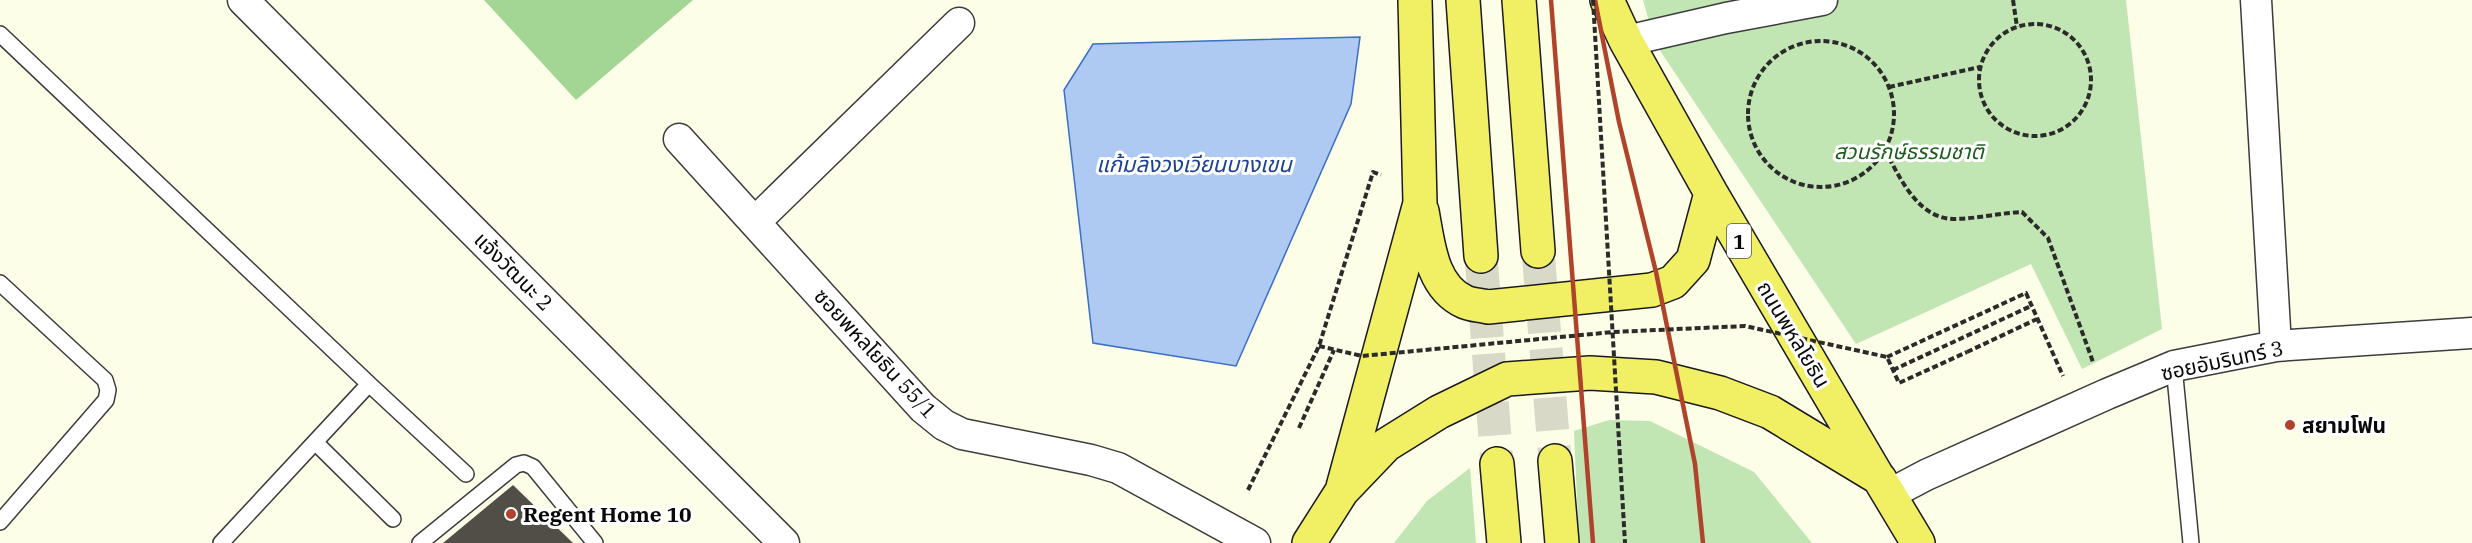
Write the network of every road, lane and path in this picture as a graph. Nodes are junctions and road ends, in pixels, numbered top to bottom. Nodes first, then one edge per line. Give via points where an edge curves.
1 (243, 0) edge
2 (1415, 0) edge
3 (1463, 0) edge
4 (1519, 0) edge
5 (1593, 0) edge
6 (1607, 0) edge
7 (1822, 0) edge
8 (2013, 0) edge
9 (2256, 0) edge
10 (959, 22) dead end
11 (2017, 27) junction
12 (0, 34) edge
13 (1626, 41) junction
14 (1980, 67) junction
15 (1889, 87) junction
16 (679, 138) dead end
17 (1884, 149) junction
18 (1381, 175) dead end
19 (1711, 193) junction
20 (1420, 203) junction
21 (756, 221) junction
22 (1538, 251) tunnel mouth
23 (1480, 256) tunnel mouth
24 (0, 283) edge
25 (2031, 306) junction
26 (2037, 319) junction
27 (1613, 332) junction
28 (2472, 333) edge
29 (1319, 346) junction
30 (2276, 346) junction
31 (1334, 350) junction
32 (1887, 357) junction
33 (2174, 366) junction
34 (1893, 370) junction
35 (369, 384) junction
36 (2107, 393) junction
37 (2077, 407) junction
38 (1299, 428) dead end
39 (315, 442) junction
40 (1555, 461) tunnel mouth
41 (1497, 464) tunnel mouth
42 (466, 474) dead end
43 (1884, 486) junction
44 (1248, 490) dead end
45 (1342, 491) junction
46 (393, 519) dead end
47 (0, 522) edge
48 (221, 543) edge
49 (420, 543) edge
50 (595, 543) edge
51 (784, 543) edge
52 (1255, 543) edge
53 (1309, 543) edge
54 (1504, 543) edge
55 (1562, 543) edge
56 (1625, 543) edge
57 (1918, 543) edge
58 (2191, 543) edge

1 - 51 street, แจ้งวัฒนะ 2
2 - 20 main road
3 - 23 main road
4 - 22 main road
5 - 27 path, bridge
6 - 13 main road, ถนนพหลโยธิน / 1
7 - 13 street
8 - 11 path
9 - 30 street
10 - 21 street
11 - 14 path via 2000,36
11 - 14 path via 2036,23 2054,26 2084,49 2091,66 2092,85 2088,103 2077,118 2063,130 2045,136 2009,131 1994,120 1984,104 1979,86
12 - 35 lane
13 - 19 main road, ถนนพหลโยธิน / 1
14 - 15 path
15 - 17 path via 1894,110 1892,133
15 - 17 path via 1877,67 1859,51 1837,42 1814,41 1791,47 1772,60 1756,80 1748,103 1748,128 1757,151 1773,170 1794,182 1818,187 1842,184 1864,172
16 - 21 street, ซอยพหลโยธิน 55/1
17 - 36 path via 1905,186 1927,211 1951,219 2022,212 2048,238
18 - 29 path via 1373,172
19 - 20 main road via 1693,260 1673,282 1652,290 1488,307 1464,301 1444,286 1431,261
19 - 43 main road, ถนนพหลโยธิน / 1
20 - 45 main road
21 - 52 street, ซอยพหลโยธิน 55/1 via 923,408 944,425 963,434 1118,468
24 - 47 lane via 105,380 108,390 106,400
25 - 26 path
25 - 32 path via 2026,293
25 - 34 path
26 - 34 path, bridge via 1899,383
26 - 37 path
27 - 31 path, bridge via 1362,356
27 - 32 path, bridge via 1745,326
27 - 56 path, bridge
28 - 30 street, ซอยอัมรินทร์ 3
29 - 31 path, bridge
29 - 44 path
30 - 33 street, ซอยอัมรินทร์ 3
31 - 38 path
32 - 34 path, bridge
33 - 36 street, ซอยอัมรินทร์ 3
33 - 58 lane
35 - 39 lane
35 - 42 lane
36 - 37 street, ซอยอัมรินทร์ 3
37 - 43 street, ซอยอัมรินทร์ 3 via 1926,475
39 - 46 lane
39 - 48 lane
40 - 55 main road
41 - 54 main road
43 - 45 main road via 1770,412 1720,393 1656,377 1590,373 1497,384 1439,412 1386,446
43 - 57 main road, ถนนพหลโยธิน
45 - 53 main road
49 - 50 lane via 516,465 524,463 533,467

